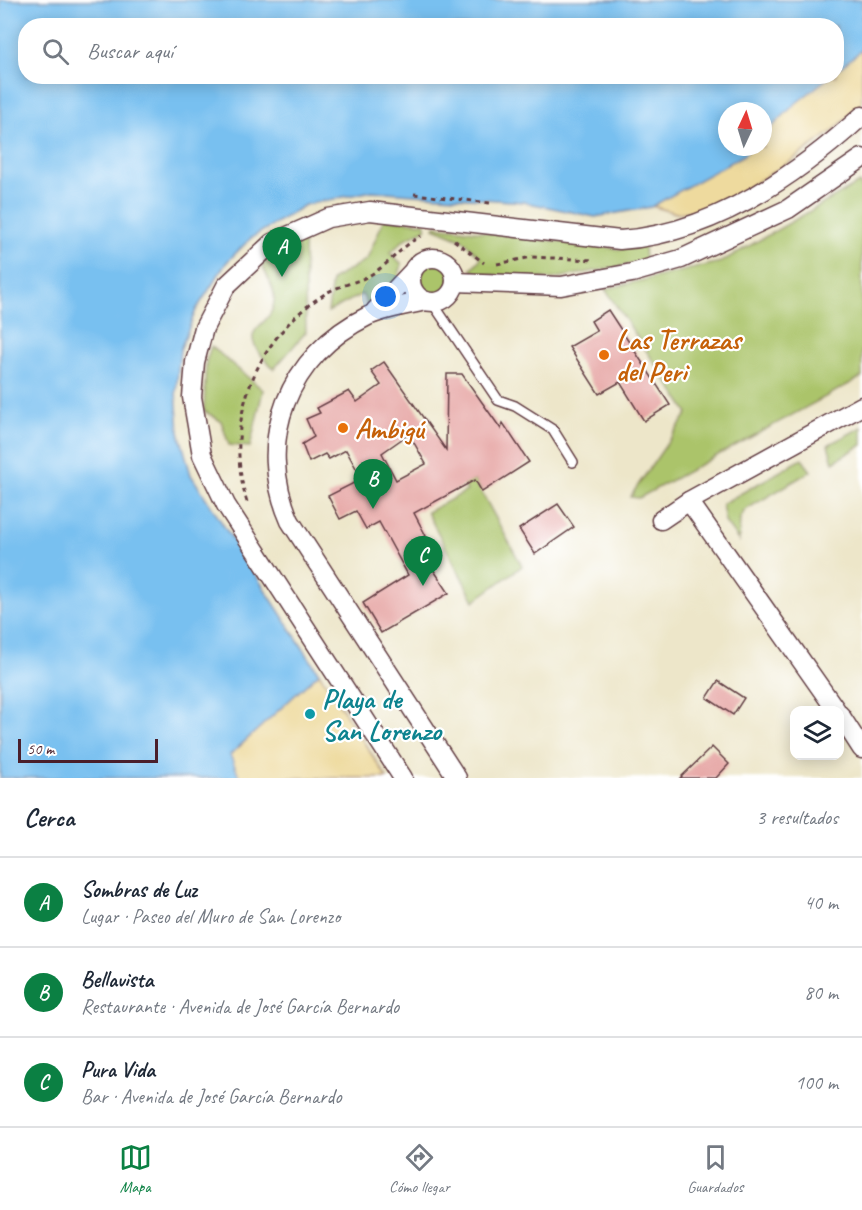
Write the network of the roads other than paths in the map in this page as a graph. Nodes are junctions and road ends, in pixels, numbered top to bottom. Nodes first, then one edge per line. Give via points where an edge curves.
1 (862, 116) edge
2 (861, 162) edge
3 (411, 273) junction
4 (455, 282) junction
5 (429, 301) junction
6 (371, 315) junction
7 (862, 406) edge
8 (573, 462) dead end
9 (689, 501) junction
10 (661, 520) dead end
11 (832, 706) edge
12 (844, 721) edge
13 (862, 749) edge
14 (403, 778) edge
15 (457, 778) edge

1 - 14 street via 798,170 723,213 648,238 620,240 370,211 328,218 272,243 226,286 204,328 195,362 192,397 202,455 226,506
2 - 4 street via 789,209 681,259 561,286
3 - 4 street via 420,261 434,257 447,262
3 - 5 street via 412,288
3 - 6 street
4 - 5 street via 450,294
5 - 6 street
5 - 8 lane via 498,400 553,430
6 - 15 street via 332,340 295,380 285,401 276,449 280,499 290,521
7 - 9 street
9 - 10 street
9 - 11 street
12 - 13 street

